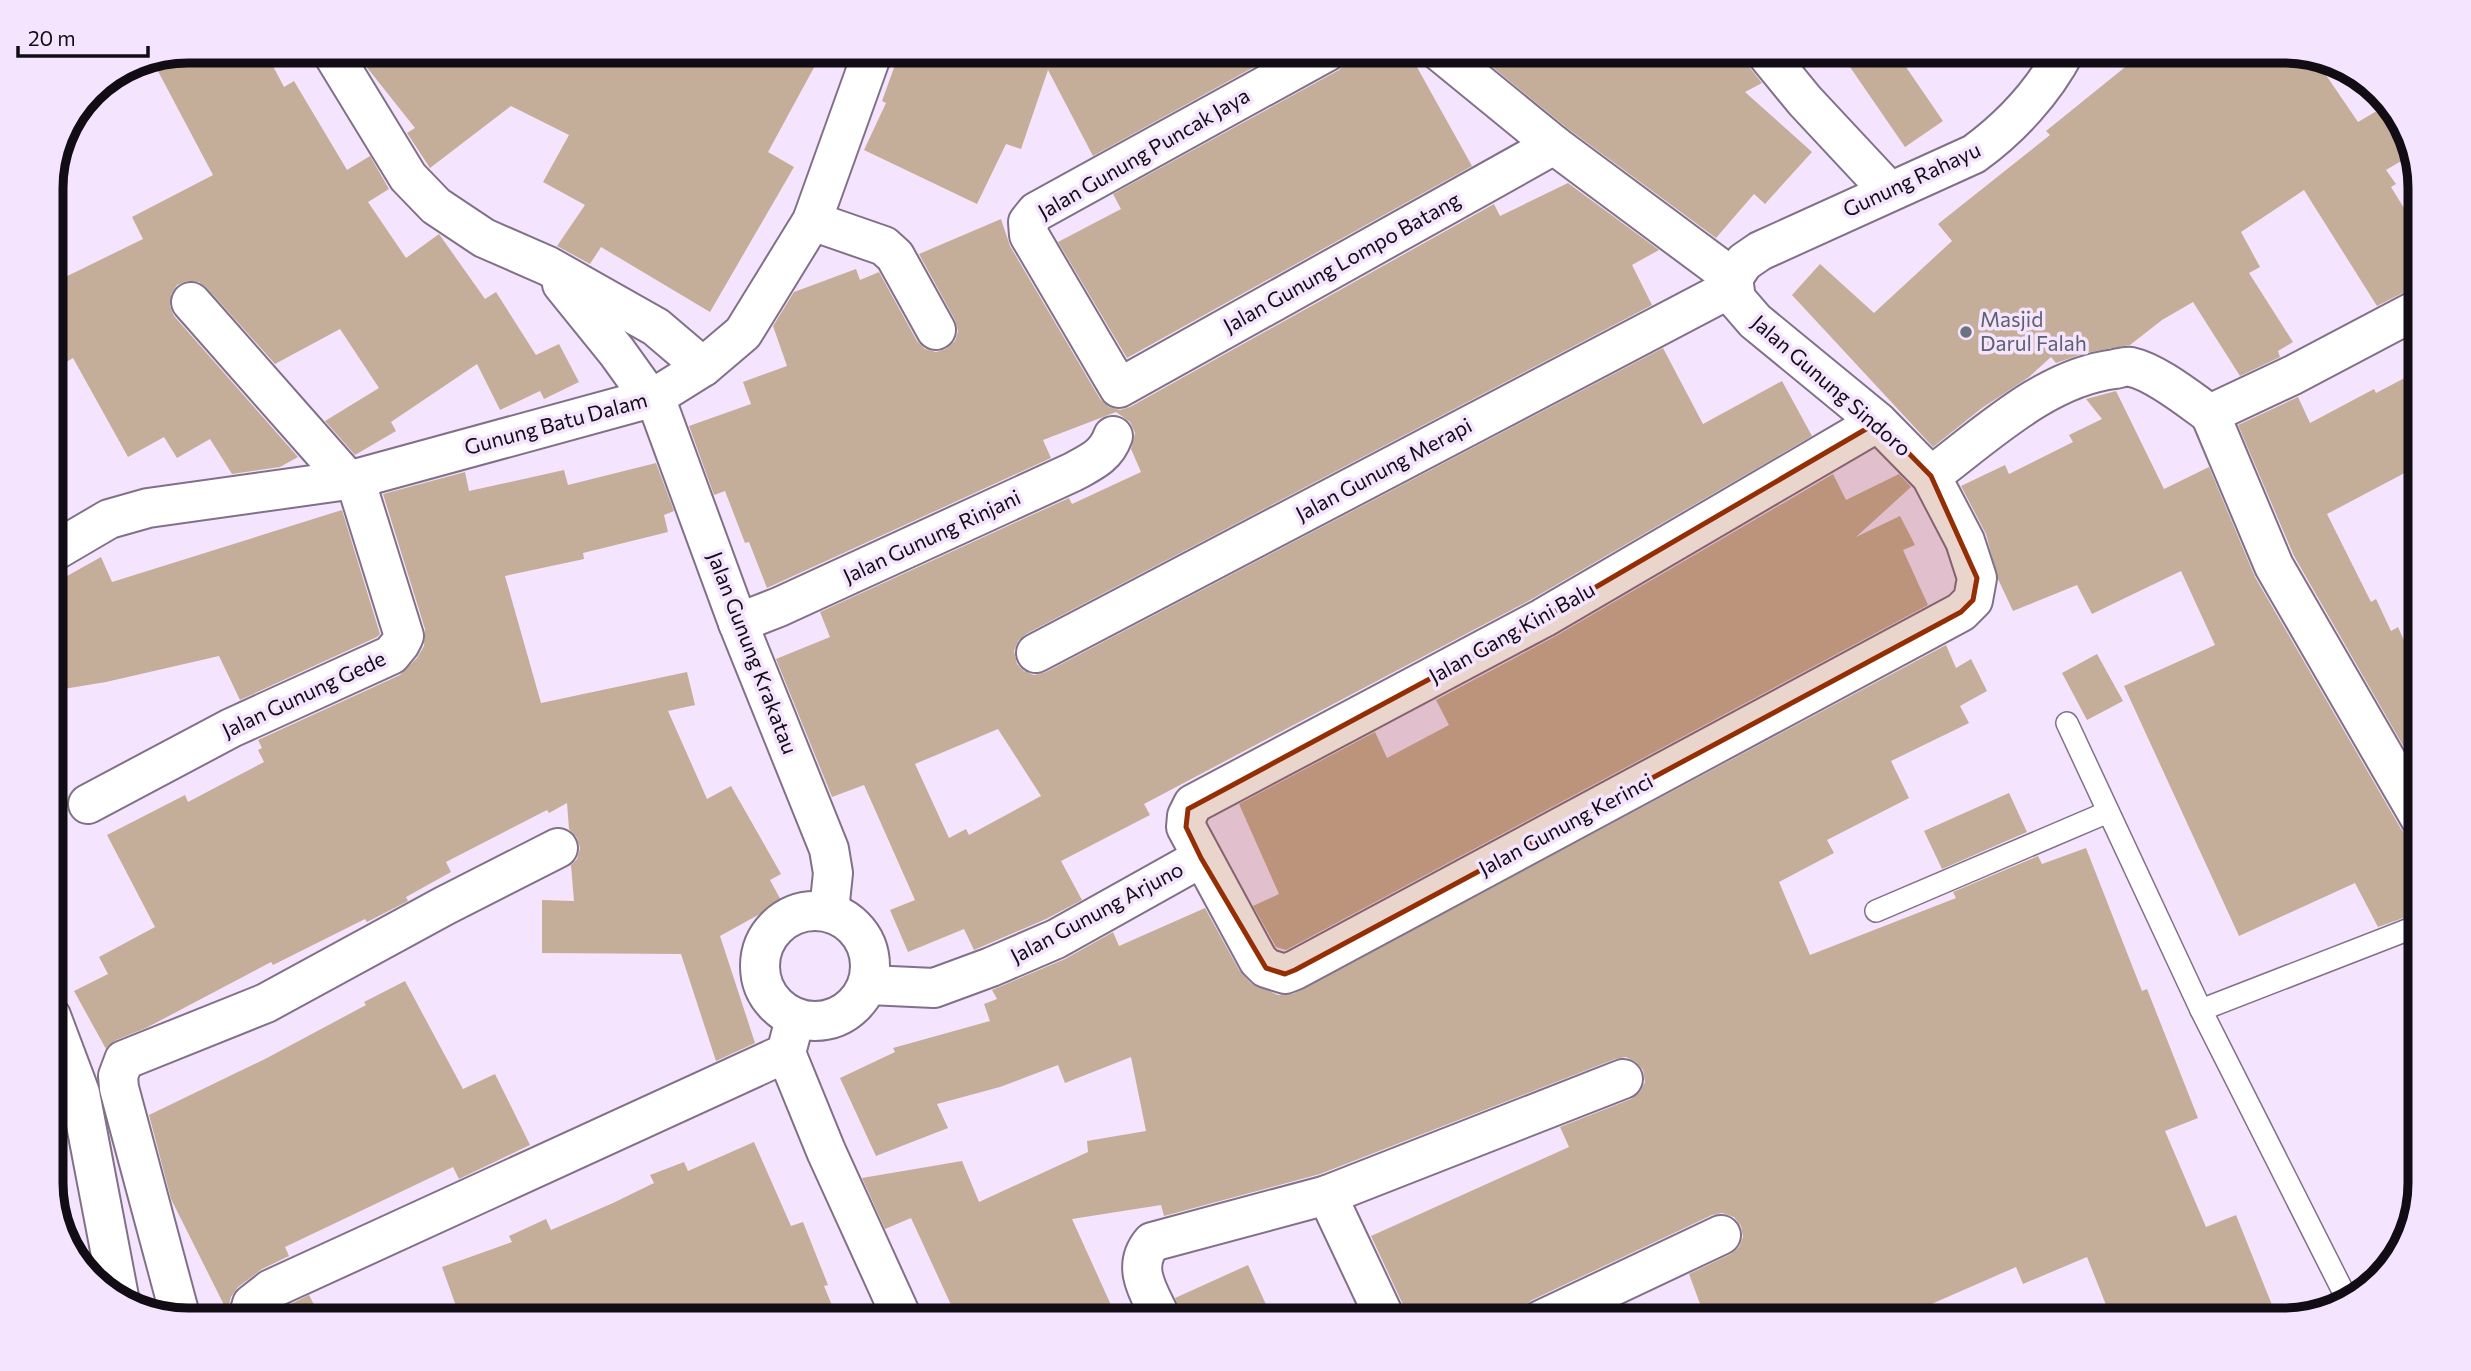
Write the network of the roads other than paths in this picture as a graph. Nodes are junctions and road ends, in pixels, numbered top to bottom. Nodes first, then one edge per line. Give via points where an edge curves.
1 (338, 63) edge
2 (869, 63) edge
3 (1306, 63) edge
4 (1454, 63) edge
5 (1774, 63) edge
6 (2057, 63) edge
7 (1554, 145) junction
8 (1889, 191) junction
9 (812, 222) junction
10 (548, 266) junction
11 (1732, 282) junction
12 (191, 302) dead end
13 (2408, 314) edge
14 (936, 330) dead end
15 (703, 367) junction
16 (1129, 381) joint
17 (652, 398) junction
18 (2210, 414) junction
19 (1878, 422) junction
20 (1113, 436) dead end
21 (1931, 476) junction
22 (351, 479) junction
23 (63, 546) edge
24 (1973, 600) joint
25 (738, 623) junction
26 (1036, 653) dead end
27 (2067, 723) dead end
28 (2408, 797) edge
29 (88, 804) dead end
30 (2108, 812) junction
31 (558, 848) dead end
32 (1201, 858) junction
33 (829, 911) junction
34 (1876, 911) dead end
35 (2408, 930) edge
36 (869, 985) junction
37 (2200, 1010) junction
38 (790, 1036) junction
39 (63, 1048) edge
40 (1623, 1079) dead end
41 (1326, 1195) junction
42 (1721, 1236) dead end
43 (117, 1285) edge
44 (2344, 1292) edge
45 (178, 1307) edge
46 (251, 1308) edge
47 (897, 1308) edge
48 (1157, 1308) edge
49 (1380, 1308) edge
50 (1603, 1308) edge

1 - 10 street via 408,177 436,206 484,238
2 - 9 street, Gunung Batu Dalam
3 - 16 street, Jalan Gunung Puncak Jaya via 1036,212 1028,222 1029,235 1119,387
4 - 7 street, Jalan Gunung Sindoro
5 - 8 street
6 - 8 street, Gunung Rahayu via 2031,102 1996,138 1974,153
7 - 11 street, Jalan Gunung Sindoro
7 - 16 street, Jalan Gunung Lompo Batang
8 - 11 street, Gunung Rahayu via 1760,251 1744,262
9 - 14 street via 884,246 895,257
9 - 15 street, Gunung Batu Dalam via 743,333
10 - 15 street via 656,327
10 - 17 street, Jalan Gunung Krakatau
11 - 19 street, Jalan Gunung Sindoro via 1736,299 1755,321
11 - 26 street, Jalan Gunung Merapi
12 - 22 street
13 - 18 street
15 - 17 street, Gunung Batu Dalam
17 - 22 street, Gunung Batu Dalam
17 - 25 street, Jalan Gunung Krakatau
18 - 21 street via 2162,381 2131,367 2096,371 2033,400
18 - 28 street via 2274,566
19 - 21 street, Jalan Gunung Sindoro
19 - 32 street, Jalan Gang Kini Balu via 1543,618 1193,804 1185,822
20 - 25 street, Jalan Gunung Rinjani via 1100,458 1073,472
21 - 24 street, Jalan Gunung Sindoro via 1965,541 1978,578
22 - 23 street, Gunung Batu Dalam via 148,508 109,519
22 - 29 street, Jalan Gunung Gede via 404,636 400,644 391,655 231,728
24 - 32 street, Jalan Gunung Kerinci via 1961,612 1285,974 1258,960
25 - 33 street, Jalan Gunung Krakatau via 829,849 833,873
27 - 30 lane
30 - 34 lane
30 - 37 lane
31 - 45 street via 266,1003 124,1060 118,1088
32 - 36 street, Jalan Gunung Arjuno via 1056,939 991,968 933,988
33 - 36 street via 856,927 871,954
33 - 38 street via 805,910 783,920 766,938 759,960 762,984
35 - 37 lane
36 - 38 street via 852,1010
37 - 44 lane
38 - 46 street via 271,1289
38 - 47 street via 825,1151
39 - 43 street via 80,1093
40 - 41 street
41 - 48 street via 1152,1242 1142,1257 1142,1276
41 - 49 street
42 - 50 street

